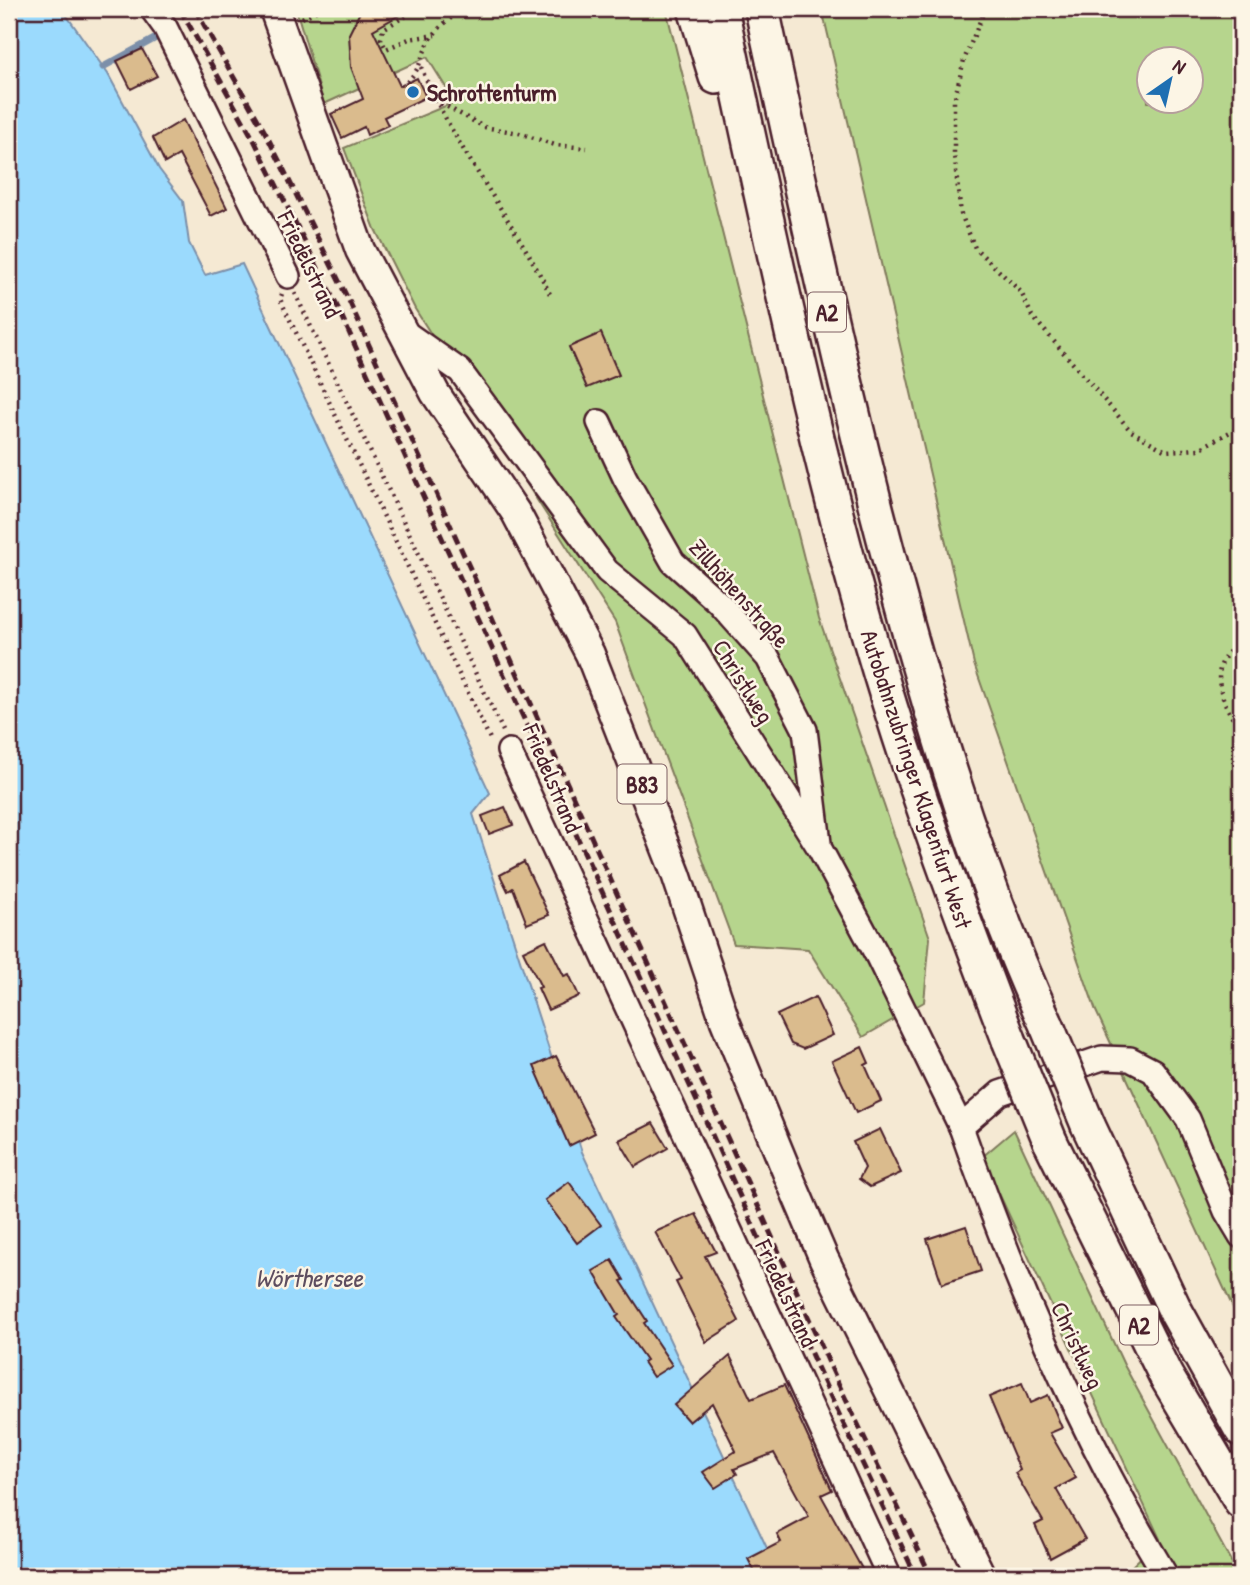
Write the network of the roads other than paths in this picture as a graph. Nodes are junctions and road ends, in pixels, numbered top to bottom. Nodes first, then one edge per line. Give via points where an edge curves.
1 (152, 9) edge
2 (274, 9) edge
3 (695, 9) edge
4 (721, 9) edge
5 (764, 15) edge
6 (751, 148) junction
7 (288, 276) road end
8 (398, 327) junction
9 (599, 422) dead end
10 (509, 751) road end
11 (820, 849) junction
12 (961, 1127) junction
13 (1241, 1236) edge
14 (1241, 1429) edge
15 (1241, 1502) edge
16 (889, 1576) edge
17 (981, 1576) edge
18 (1166, 1576) edge

1 - 7 street, Friedelstrand
2 - 8 main road, B83 via 360,250
3 - 6 highway via 712,68
4 - 6 highway, Autobahnzubringer Klagenfurt West / A2
5 - 14 highway, Autobahnzubringer Klagenfurt West / A2, bridge via 831,327 898,595 965,817 1088,1125 1175,1310
6 - 15 highway, Autobahnzubringer Klagenfurt West / A2, bridge via 827,478 871,642 952,890 1050,1142 1166,1376
8 - 11 street, Christlweg via 460,371 607,571 685,635
8 - 17 main road, B83 via 435,393 516,513 590,654 676,874 725,1021 789,1177 824,1259
9 - 11 street, Zillhöhenstraße via 673,562 719,603 768,658 805,730
10 - 16 street, Friedelstrand
11 - 12 street, Christlweg
12 - 13 street via 1000,1093 1102,1058 1130,1059 1153,1071 1188,1119
12 - 18 street, Christlweg via 992,1215 1052,1355 1130,1518

